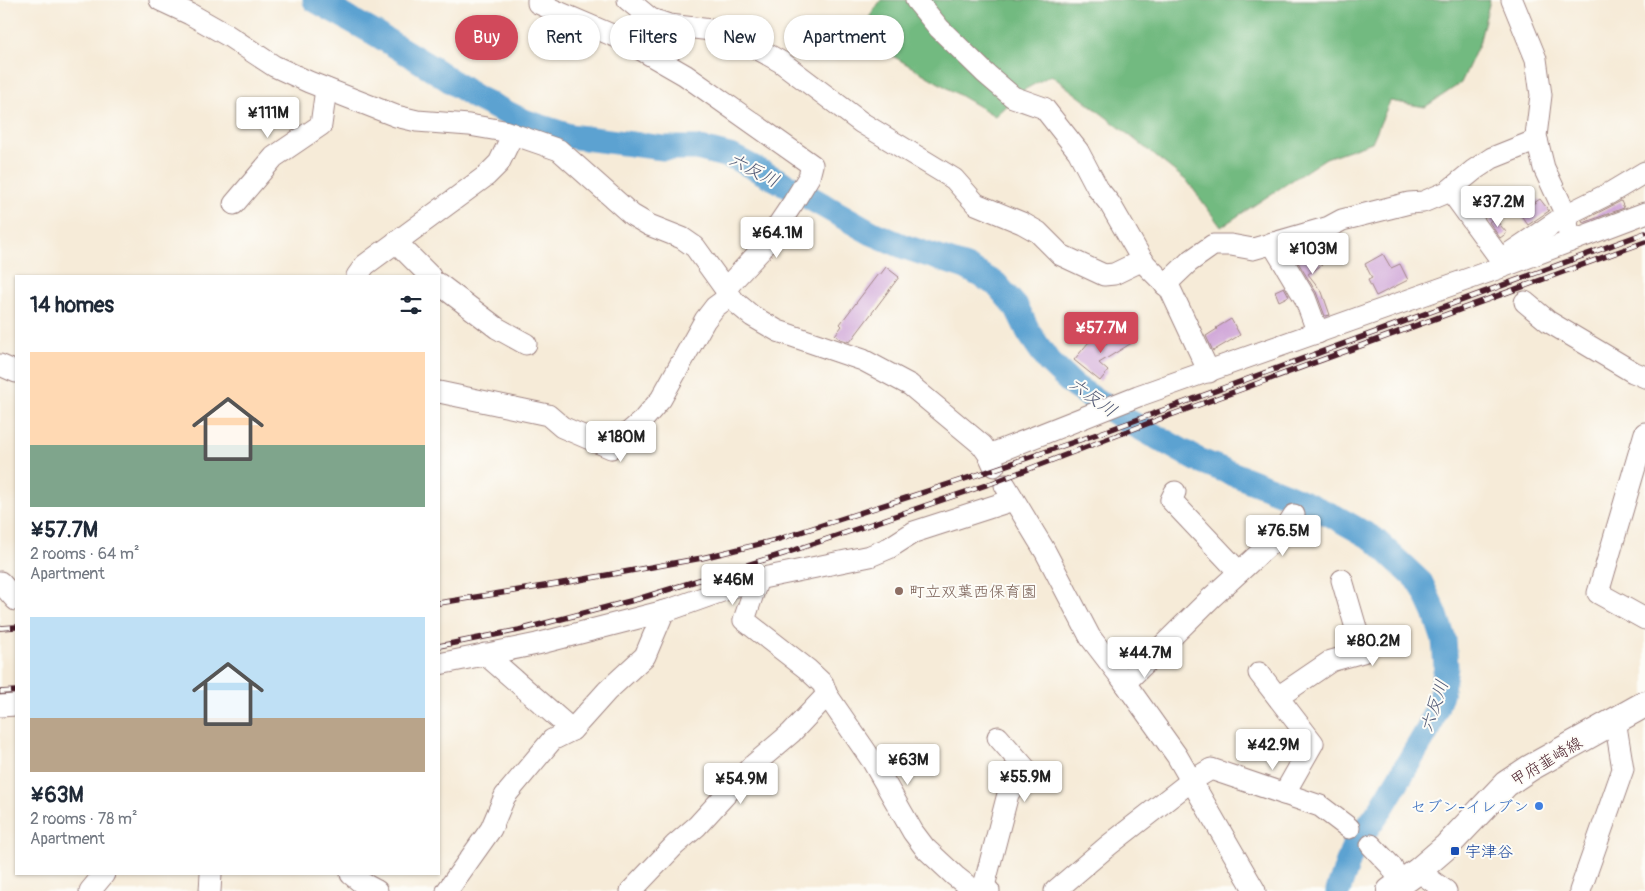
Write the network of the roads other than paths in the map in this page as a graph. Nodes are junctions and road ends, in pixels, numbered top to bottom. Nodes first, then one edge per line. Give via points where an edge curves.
1 (160, 0) edge
2 (538, 0) edge
3 (628, 0) edge
4 (916, 0) edge
5 (1512, 0) edge
6 (326, 89) junction
7 (513, 134) junction
8 (1537, 140) junction
9 (1645, 172) edge
10 (1450, 190) junction
11 (234, 204) dead end
12 (1645, 213) edge
13 (1566, 215) junction
14 (1570, 241) junction
15 (396, 242) junction
16 (1272, 243) junction
17 (1143, 260) junction
18 (1503, 265) junction
19 (358, 275) edge
20 (429, 275) edge
21 (440, 285) edge
22 (1165, 285) junction
23 (728, 292) junction
24 (1525, 302) dead end
25 (1318, 333) junction
26 (526, 344) dead end
27 (0, 365) edge
28 (1645, 370) edge
29 (15, 372) edge
30 (1209, 372) junction
31 (1645, 377) edge
32 (440, 392) edge
33 (1645, 433) edge
34 (1175, 492) dead end
35 (1294, 515) dead end
36 (1239, 572) junction
37 (758, 579) junction
38 (1342, 580) dead end
39 (0, 582) edge
40 (15, 601) edge
41 (0, 602) edge
42 (15, 602) edge
43 (664, 611) junction
44 (1645, 619) edge
45 (485, 654) junction
46 (440, 664) edge
47 (1259, 673) dead end
48 (1125, 683) junction
49 (827, 695) junction
50 (1278, 697) junction
51 (1645, 704) edge
52 (15, 705) edge
53 (0, 706) edge
54 (1615, 720) junction
55 (572, 730) junction
56 (998, 737) dead end
57 (1191, 781) junction
58 (1284, 794) junction
59 (1349, 828) dead end
60 (1371, 845) dead end
61 (103, 875) edge
62 (211, 875) edge
63 (352, 875) edge
64 (1403, 882) edge
65 (986, 890) edge
66 (1059, 890) edge
67 (90, 891) edge
68 (210, 891) edge
69 (377, 891) edge
70 (447, 891) edge
71 (631, 891) edge
72 (1255, 891) edge
73 (1446, 891) edge
74 (1580, 891) edge

1 - 6 street via 227,35 274,66
2 - 23 street via 538,3 626,41 685,75 812,165 794,203
3 - 17 street via 651,19 669,25 728,32 781,62 862,123 954,179 976,204 1038,232 1061,254 1104,274 1114,274
4 - 17 street via 939,28 1013,97 1044,108 1078,151
5 - 8 street via 1536,58 1541,95
6 - 7 street via 396,116
6 - 11 street via 321,125 274,157
7 - 15 street via 499,163 486,176
7 - 23 street via 559,150 632,215 695,247
8 - 10 street via 1492,158
8 - 13 street via 1544,168
9 - 13 street
10 - 16 street via 1423,202 1409,202 1342,220 1329,227
10 - 18 street
12 - 14 street
13 - 14 street
13 - 18 street via 1510,253
14 - 18 street
15 - 19 street via 365,265
15 - 20 street
16 - 22 street via 1253,249 1213,244
16 - 25 street via 1305,298
17 - 22 street
18 - 25 street
21 - 26 street via 497,328
22 - 30 street via 1170,289
23 - 30 street via 752,316 778,331 863,360 910,385 982,445 992,460 1138,396
23 - 32 street via 705,320 661,399 612,448 562,427 548,415
24 - 31 street via 1549,322
25 - 30 street
27 - 29 street
28 - 31 street
33 - 44 street via 1598,593
34 - 36 street via 1171,500
35 - 36 street via 1283,532
36 - 48 street
37 - 43 street
37 - 48 street via 870,556 914,532 1009,492 1045,551 1090,637
37 - 49 street via 744,620 808,669 823,684
38 - 50 street via 1362,652 1331,662
39 - 40 street
41 - 42 street
43 - 45 street
43 - 55 street via 645,656
45 - 46 street
45 - 55 street
47 - 50 street
48 - 57 street
49 - 65 street via 873,762 925,848 969,886
49 - 71 street
50 - 58 street via 1313,743
51 - 54 main road, 甲府韮崎線
52 - 53 street
54 - 64 main road, 甲府韮崎線 via 1506,784 1447,846
54 - 74 street via 1623,769
55 - 70 street via 552,740 505,796 491,829
56 - 65 street via 1025,768 1008,794
57 - 58 street via 1211,769
57 - 66 street via 1108,845
57 - 72 street
58 - 59 street via 1320,806
60 - 64 street
61 - 67 street
62 - 68 street
63 - 69 street
64 - 73 street

